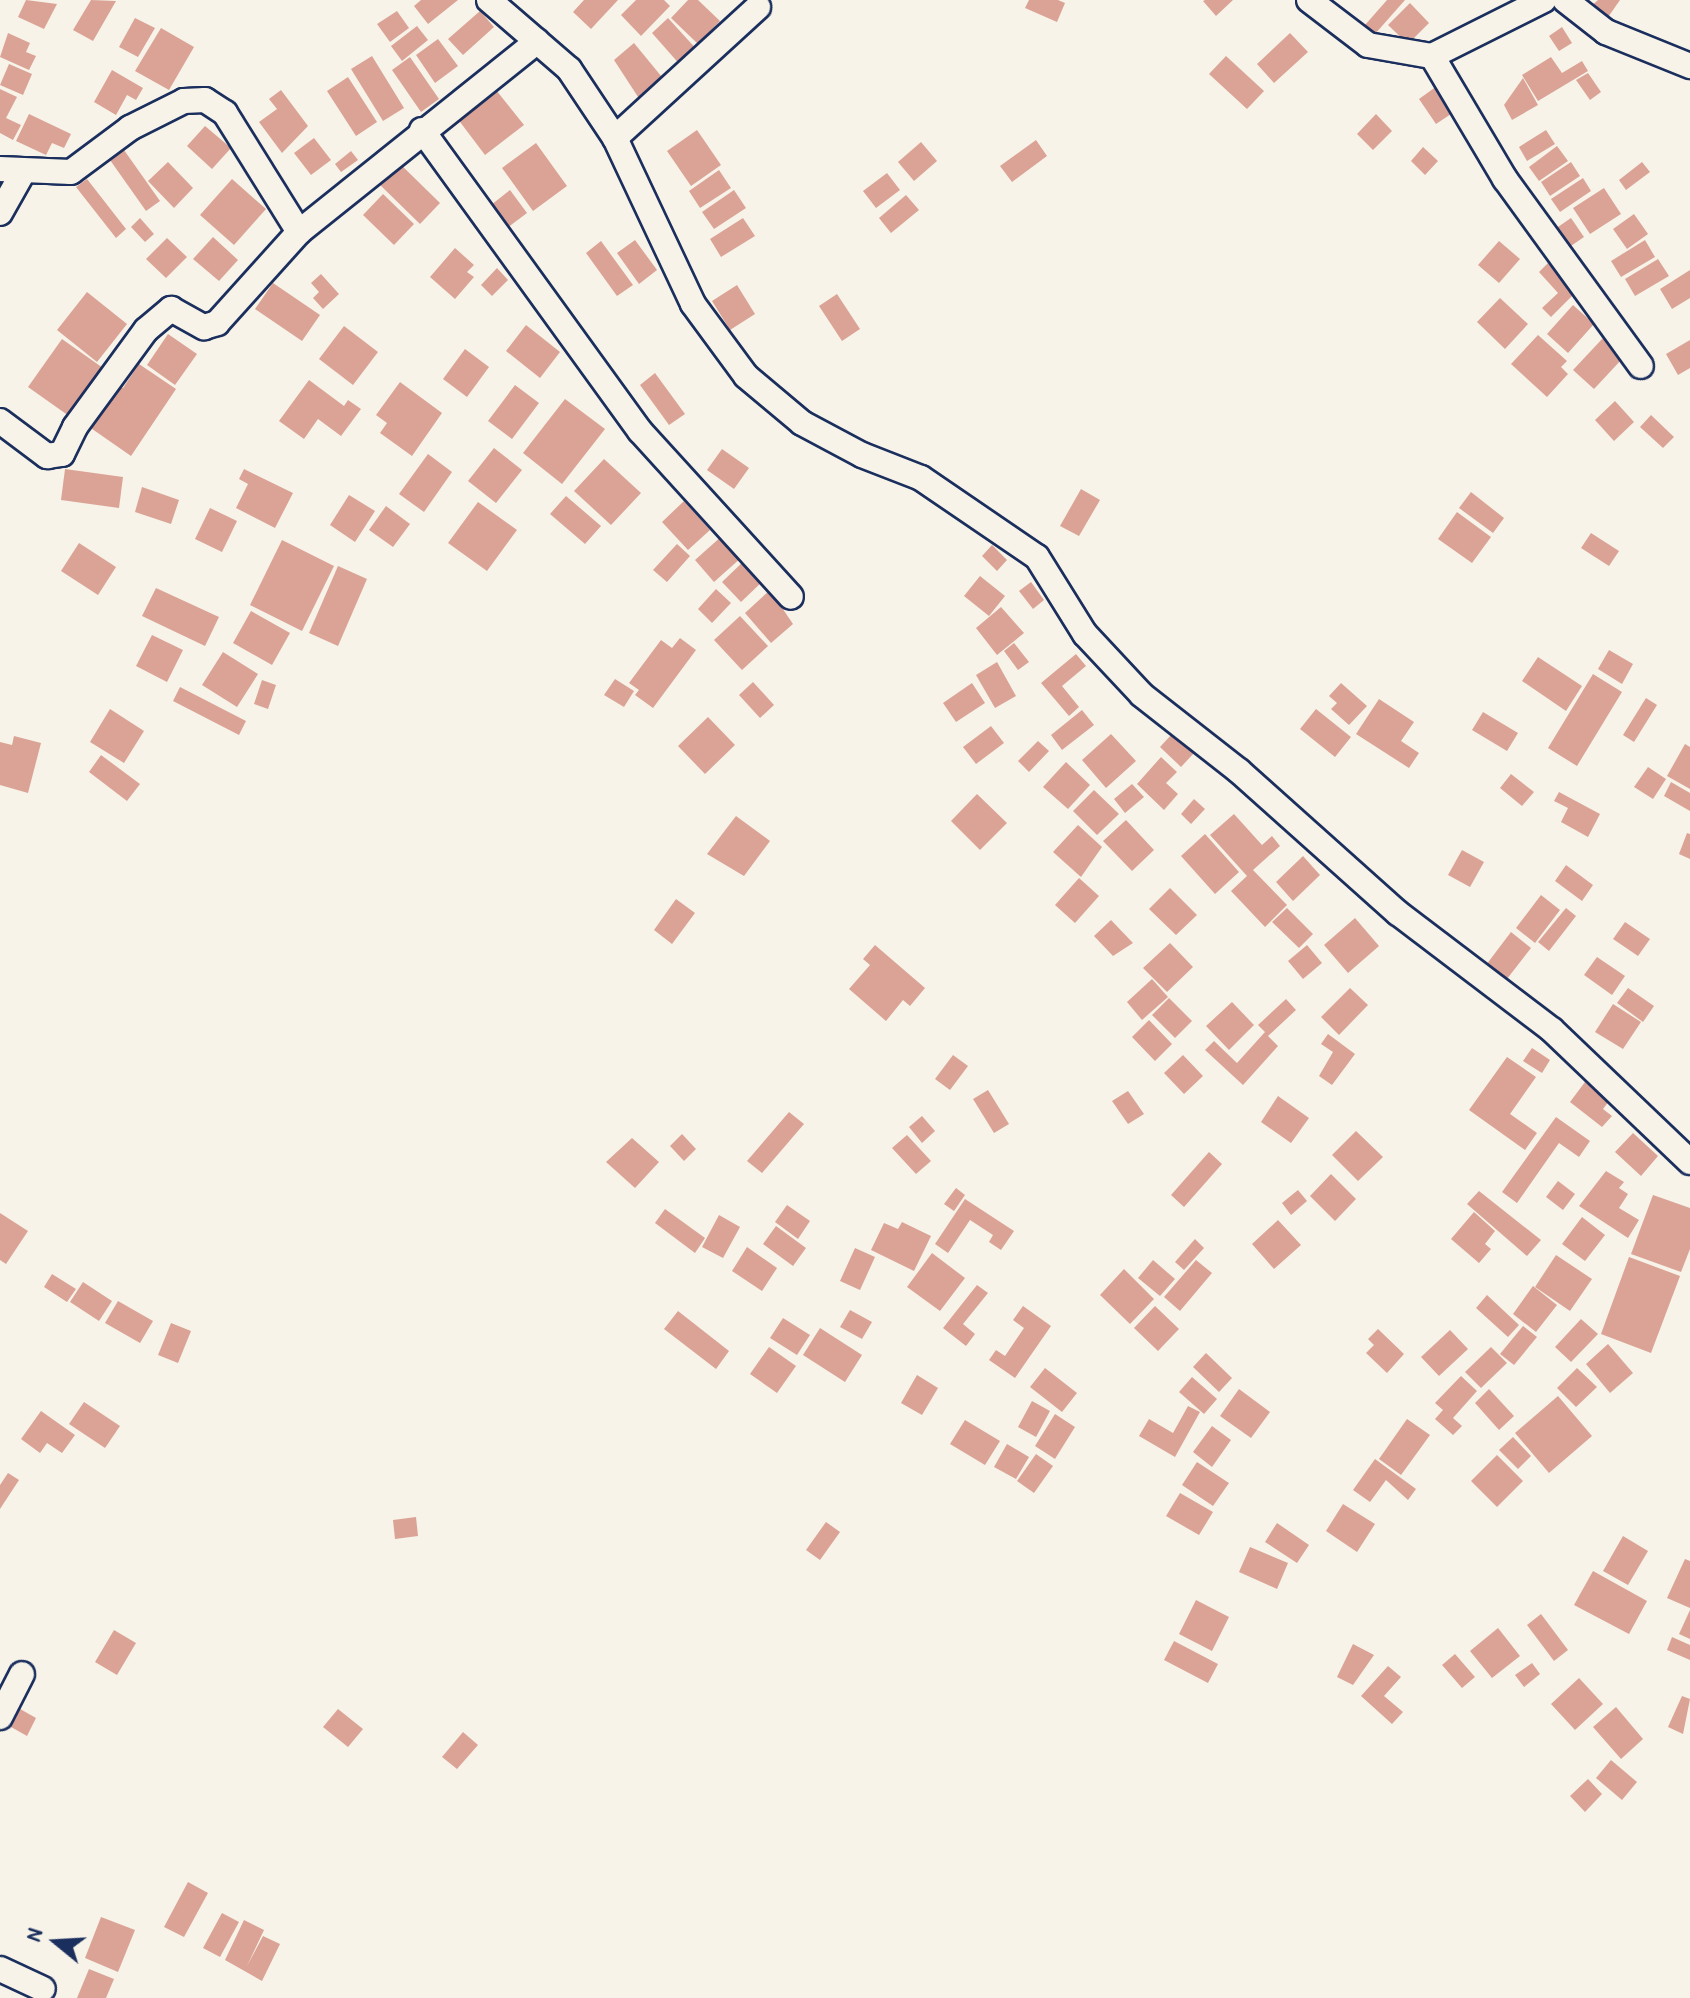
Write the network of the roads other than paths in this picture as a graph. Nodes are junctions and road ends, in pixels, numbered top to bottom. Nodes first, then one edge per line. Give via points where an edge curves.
1 (489, 0) edge
2 (1309, 0) edge
3 (1544, 0) edge
4 (1565, 0) edge
5 (758, 7) dead end
6 (537, 41) junction
7 (1432, 56) junction
8 (1690, 66) edge
9 (422, 130) junction
10 (615, 138) junction
11 (11, 171) edge
12 (0, 213) edge
13 (299, 232) junction
14 (1641, 366) dead end
15 (0, 421) edge
16 (791, 597) dead end
17 (1690, 1162) edge
18 (22, 1674) dead end
19 (0, 1717) edge
20 (0, 1969) edge
21 (43, 1989) dead end

1 - 6 street
2 - 7 street via 1368,45
3 - 7 street
4 - 8 street via 1606,32
5 - 10 street
6 - 9 street
6 - 10 street via 569,69
7 - 14 street via 1505,179
9 - 13 street
9 - 16 street via 640,431
10 - 17 street via 693,304 746,376 802,423 921,478 1037,557 1085,634 1142,695 1251,781 1398,913 1552,1030
11 - 12 street
11 - 13 street via 71,172 130,128 184,101 205,100 225,113
13 - 15 street via 217,323 204,327 171,309 146,330 75,427 62,454 47,456
18 - 19 street
20 - 21 street

